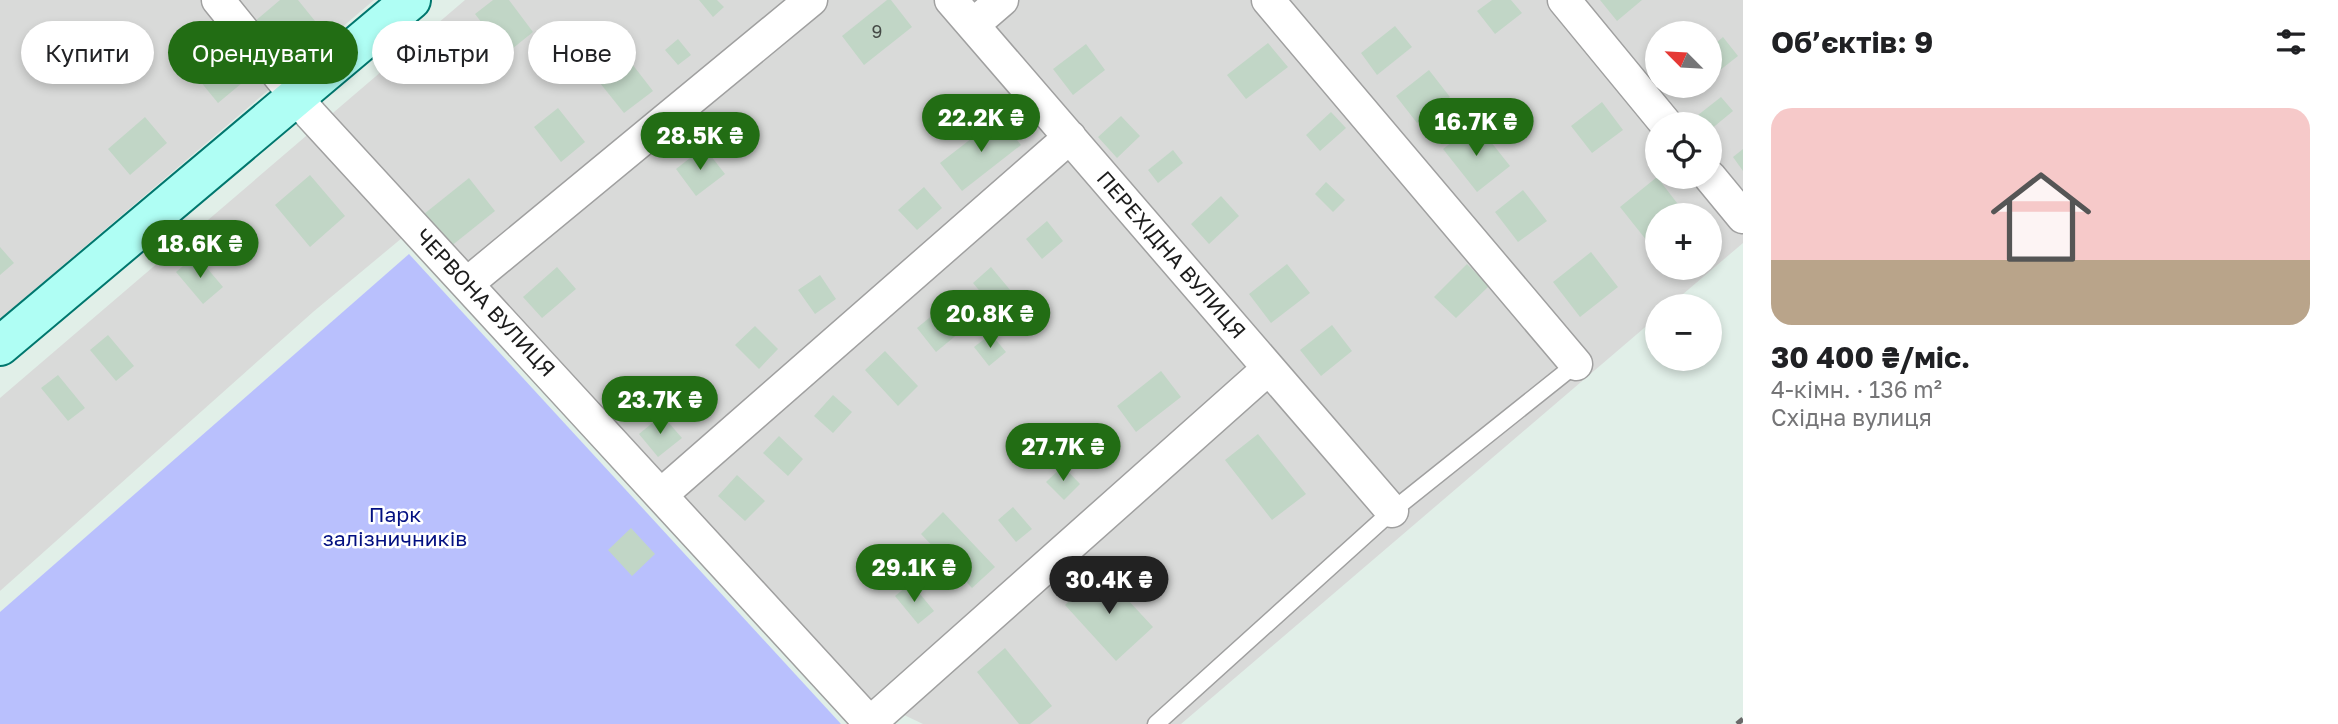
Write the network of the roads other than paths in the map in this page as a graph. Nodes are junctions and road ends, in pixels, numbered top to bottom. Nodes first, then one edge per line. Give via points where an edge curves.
1 (218, 0) edge
2 (411, 0) edge
3 (811, 0) edge
4 (951, 0) edge
5 (1002, 0) edge
6 (1268, 0) edge
7 (1564, 0) edge
8 (973, 25) junction
9 (297, 98) junction
10 (1656, 112) edge
11 (1070, 137) junction
12 (1720, 189) edge
13 (1743, 217) edge
14 (468, 284) junction
15 (0, 346) edge
16 (1576, 364) joint
17 (1268, 369) junction
18 (662, 494) junction
19 (1392, 511) junction
20 (871, 723) edge
21 (1156, 724) edge

1 - 9 street, ЧЕРВОНА ВУЛИЦЯ
2 - 9 main road
3 - 14 street
4 - 8 street, ПЕРЕХІДНА ВУЛИЦЯ
5 - 8 street
6 - 16 street
7 - 10 street
8 - 11 street, ПЕРЕХІДНА ВУЛИЦЯ
9 - 14 street, ЧЕРВОНА ВУЛИЦЯ
9 - 15 main road
11 - 17 street, ПЕРЕХІДНА ВУЛИЦЯ
11 - 18 street
12 - 13 street
14 - 18 street, ЧЕРВОНА ВУЛИЦЯ
16 - 19 lane
17 - 19 street, ПЕРЕХІДНА ВУЛИЦЯ
17 - 20 street
18 - 20 street, ЧЕРВОНА ВУЛИЦЯ
19 - 21 lane

